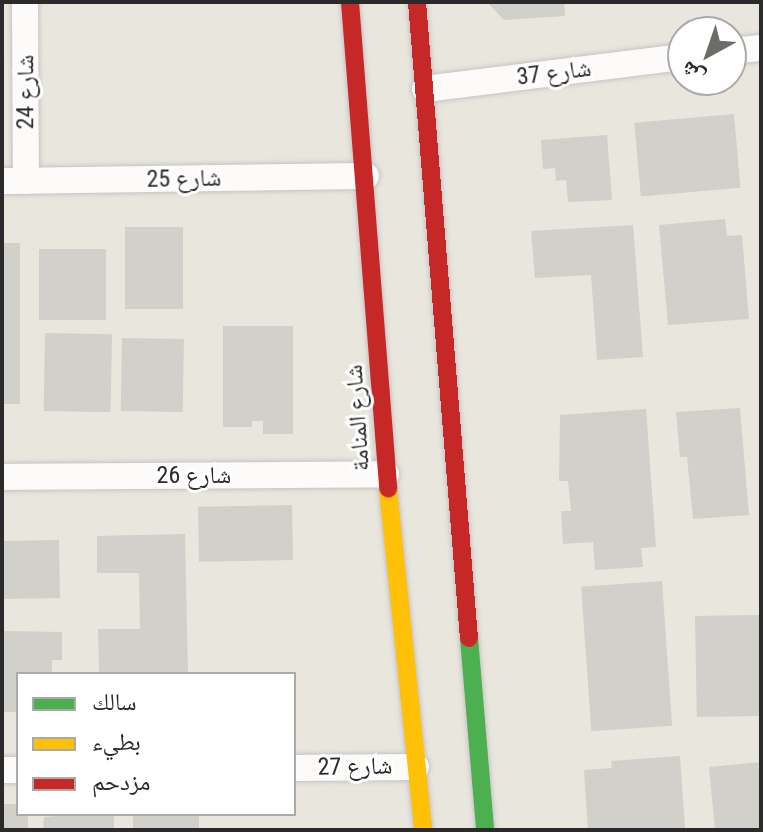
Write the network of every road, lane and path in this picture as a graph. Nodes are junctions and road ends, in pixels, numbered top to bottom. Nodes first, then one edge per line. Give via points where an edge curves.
1 (25, 2) edge
2 (350, 2) edge
3 (417, 2) edge
4 (667, 59) edge
5 (425, 89) junction
6 (366, 176) junction
7 (14, 181) edge
8 (386, 474) junction
9 (2, 477) edge
10 (416, 767) junction
11 (296, 768) edge
12 (423, 830) edge
13 (485, 830) edge

1 - 7 street, شارع 24
2 - 6 street, شارع المنامة
3 - 5 street
4 - 5 street, شارع 37
5 - 13 street
6 - 7 street, شارع 25
6 - 8 street, شارع المنامة
8 - 9 street, شارع 26
8 - 10 street, شارع المنامة
10 - 11 street, شارع 27
10 - 12 street, شارع المنامة

